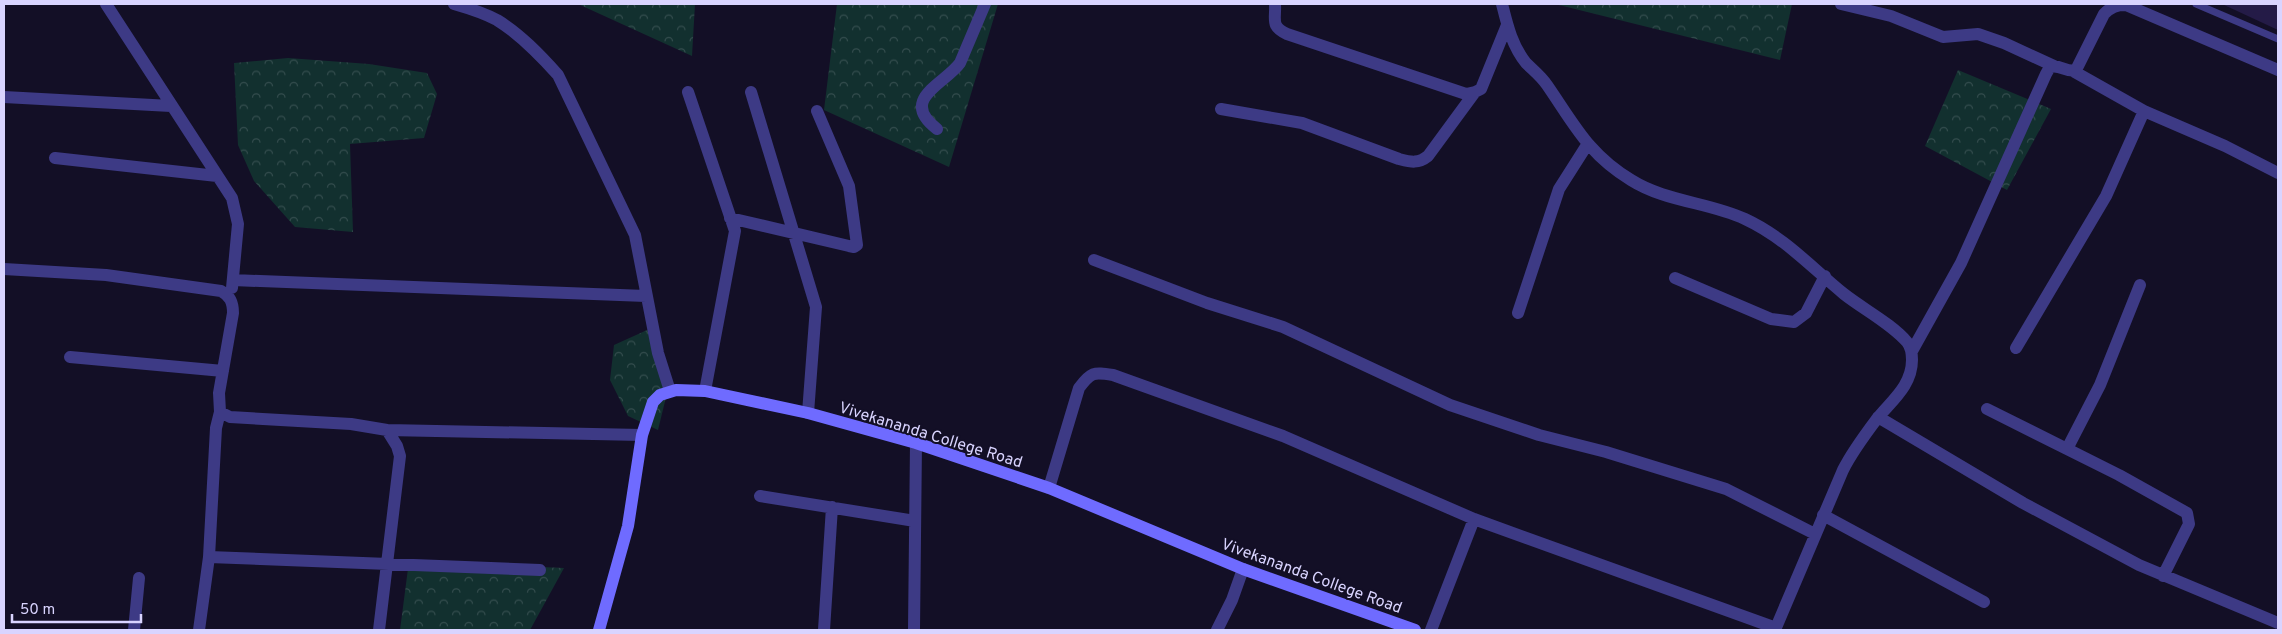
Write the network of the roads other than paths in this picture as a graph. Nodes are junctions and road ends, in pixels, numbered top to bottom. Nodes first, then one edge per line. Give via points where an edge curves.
1 (106, 4) edge
2 (454, 4) edge
3 (984, 4) edge
4 (1275, 4) edge
5 (1502, 4) edge
6 (1841, 4) edge
7 (2196, 4) edge
8 (1507, 25) junction
9 (2278, 39) edge
10 (2054, 66) junction
11 (2278, 70) edge
12 (2073, 71) junction
13 (688, 92) dead end
14 (751, 92) dead end
15 (1475, 92) junction
16 (4, 97) edge
17 (171, 106) junction
18 (1221, 109) dead end
19 (817, 111) dead end
20 (2144, 112) junction
21 (938, 129) dead end
22 (1587, 145) junction
23 (55, 158) dead end
24 (2278, 173) edge
25 (217, 176) junction
26 (730, 218) junction
27 (794, 234) junction
28 (1094, 260) dead end
29 (4, 269) edge
30 (1825, 276) junction
31 (1675, 278) dead end
32 (233, 280) junction
33 (2140, 285) dead end
34 (646, 296) junction
35 (231, 300) junction
36 (1518, 313) dead end
37 (2016, 348) dead end
38 (1912, 351) junction
39 (70, 357) dead end
40 (223, 371) junction
41 (670, 391) junction
42 (705, 391) junction
43 (1987, 409) dead end
44 (220, 412) junction
45 (808, 413) junction
46 (1878, 418) junction
47 (387, 430) junction
48 (642, 435) junction
49 (916, 443) junction
50 (2067, 449) junction
51 (1049, 488) junction
52 (760, 496) dead end
53 (832, 508) junction
54 (1823, 515) junction
55 (915, 520) junction
56 (1474, 520) junction
57 (1815, 534) junction
58 (209, 557) junction
59 (387, 564) junction
60 (1243, 569) junction
61 (540, 570) dead end
62 (2163, 576) junction
63 (139, 578) dead end
64 (1984, 602) dead end
65 (2278, 623) edge
66 (1775, 629) edge
67 (134, 630) edge
68 (199, 630) edge
69 (379, 630) edge
70 (599, 630) edge
71 (824, 630) edge
72 (914, 630) edge
73 (1217, 630) edge
74 (1414, 630) edge
75 (1432, 630) edge

1 - 17 street
2 - 34 street via 496,19 558,75 635,235
3 - 21 street via 960,63 931,87 922,104 928,122
4 - 15 street via 1275,25 1287,34 1466,94
5 - 8 street
6 - 10 street via 1891,16 1942,37 1968,33 1988,36
7 - 9 lane
8 - 15 street via 1486,79 1481,89
8 - 22 street via 1518,51 1546,84
10 - 12 street
10 - 38 street via 2046,74 1961,263
11 - 12 street via 2126,5 2118,5 2104,14 2079,66
12 - 20 street
13 - 26 street
14 - 27 street
15 - 18 street via 1428,156 1415,162 1302,123
16 - 17 street
17 - 25 street
19 - 27 street via 849,186 858,241 854,247
20 - 24 street via 2225,146
20 - 37 street via 2106,196
22 - 30 street via 1631,181 1679,201 1706,205 1764,228
22 - 36 street via 1559,189
23 - 25 street
25 - 32 street via 232,198 237,214
26 - 27 street
26 - 42 street via 735,232
27 - 45 street via 816,307
28 - 57 street via 1283,328 1450,404 1539,436 1606,452 1726,489
29 - 35 street via 106,275 221,291
30 - 31 street via 1806,313 1794,322 1771,319
30 - 38 street via 1898,334
32 - 34 street
32 - 35 street
33 - 50 street via 2100,385
34 - 41 street via 658,354
35 - 40 street via 233,313
38 - 46 street via 1910,376 1902,391
39 - 40 street
40 - 44 street
41 - 42 street, Vivekananda College Road
41 - 48 street via 660,394 653,402
42 - 45 street, Vivekananda College Road
43 - 50 street
44 - 47 street via 230,418 351,424
44 - 58 street via 216,428
45 - 49 street, Vivekananda College Road
46 - 54 street via 1853,451
46 - 62 street via 2023,503
47 - 48 street
47 - 59 street via 400,456
48 - 70 street via 628,526
49 - 51 street, Vivekananda College Road
49 - 55 street
50 - 62 street via 2187,512 2189,524
51 - 56 street via 1079,388 1087,376 1096,372 1113,375 1283,436
51 - 60 street, Vivekananda College Road
52 - 53 street
53 - 55 street
53 - 71 street
54 - 57 street
54 - 64 street
55 - 72 street
56 - 66 street
56 - 75 street
57 - 66 street
58 - 59 street
58 - 68 street
59 - 61 street
59 - 69 street
60 - 73 street
60 - 74 street, Vivekananda College Road
62 - 65 street
63 - 67 street

